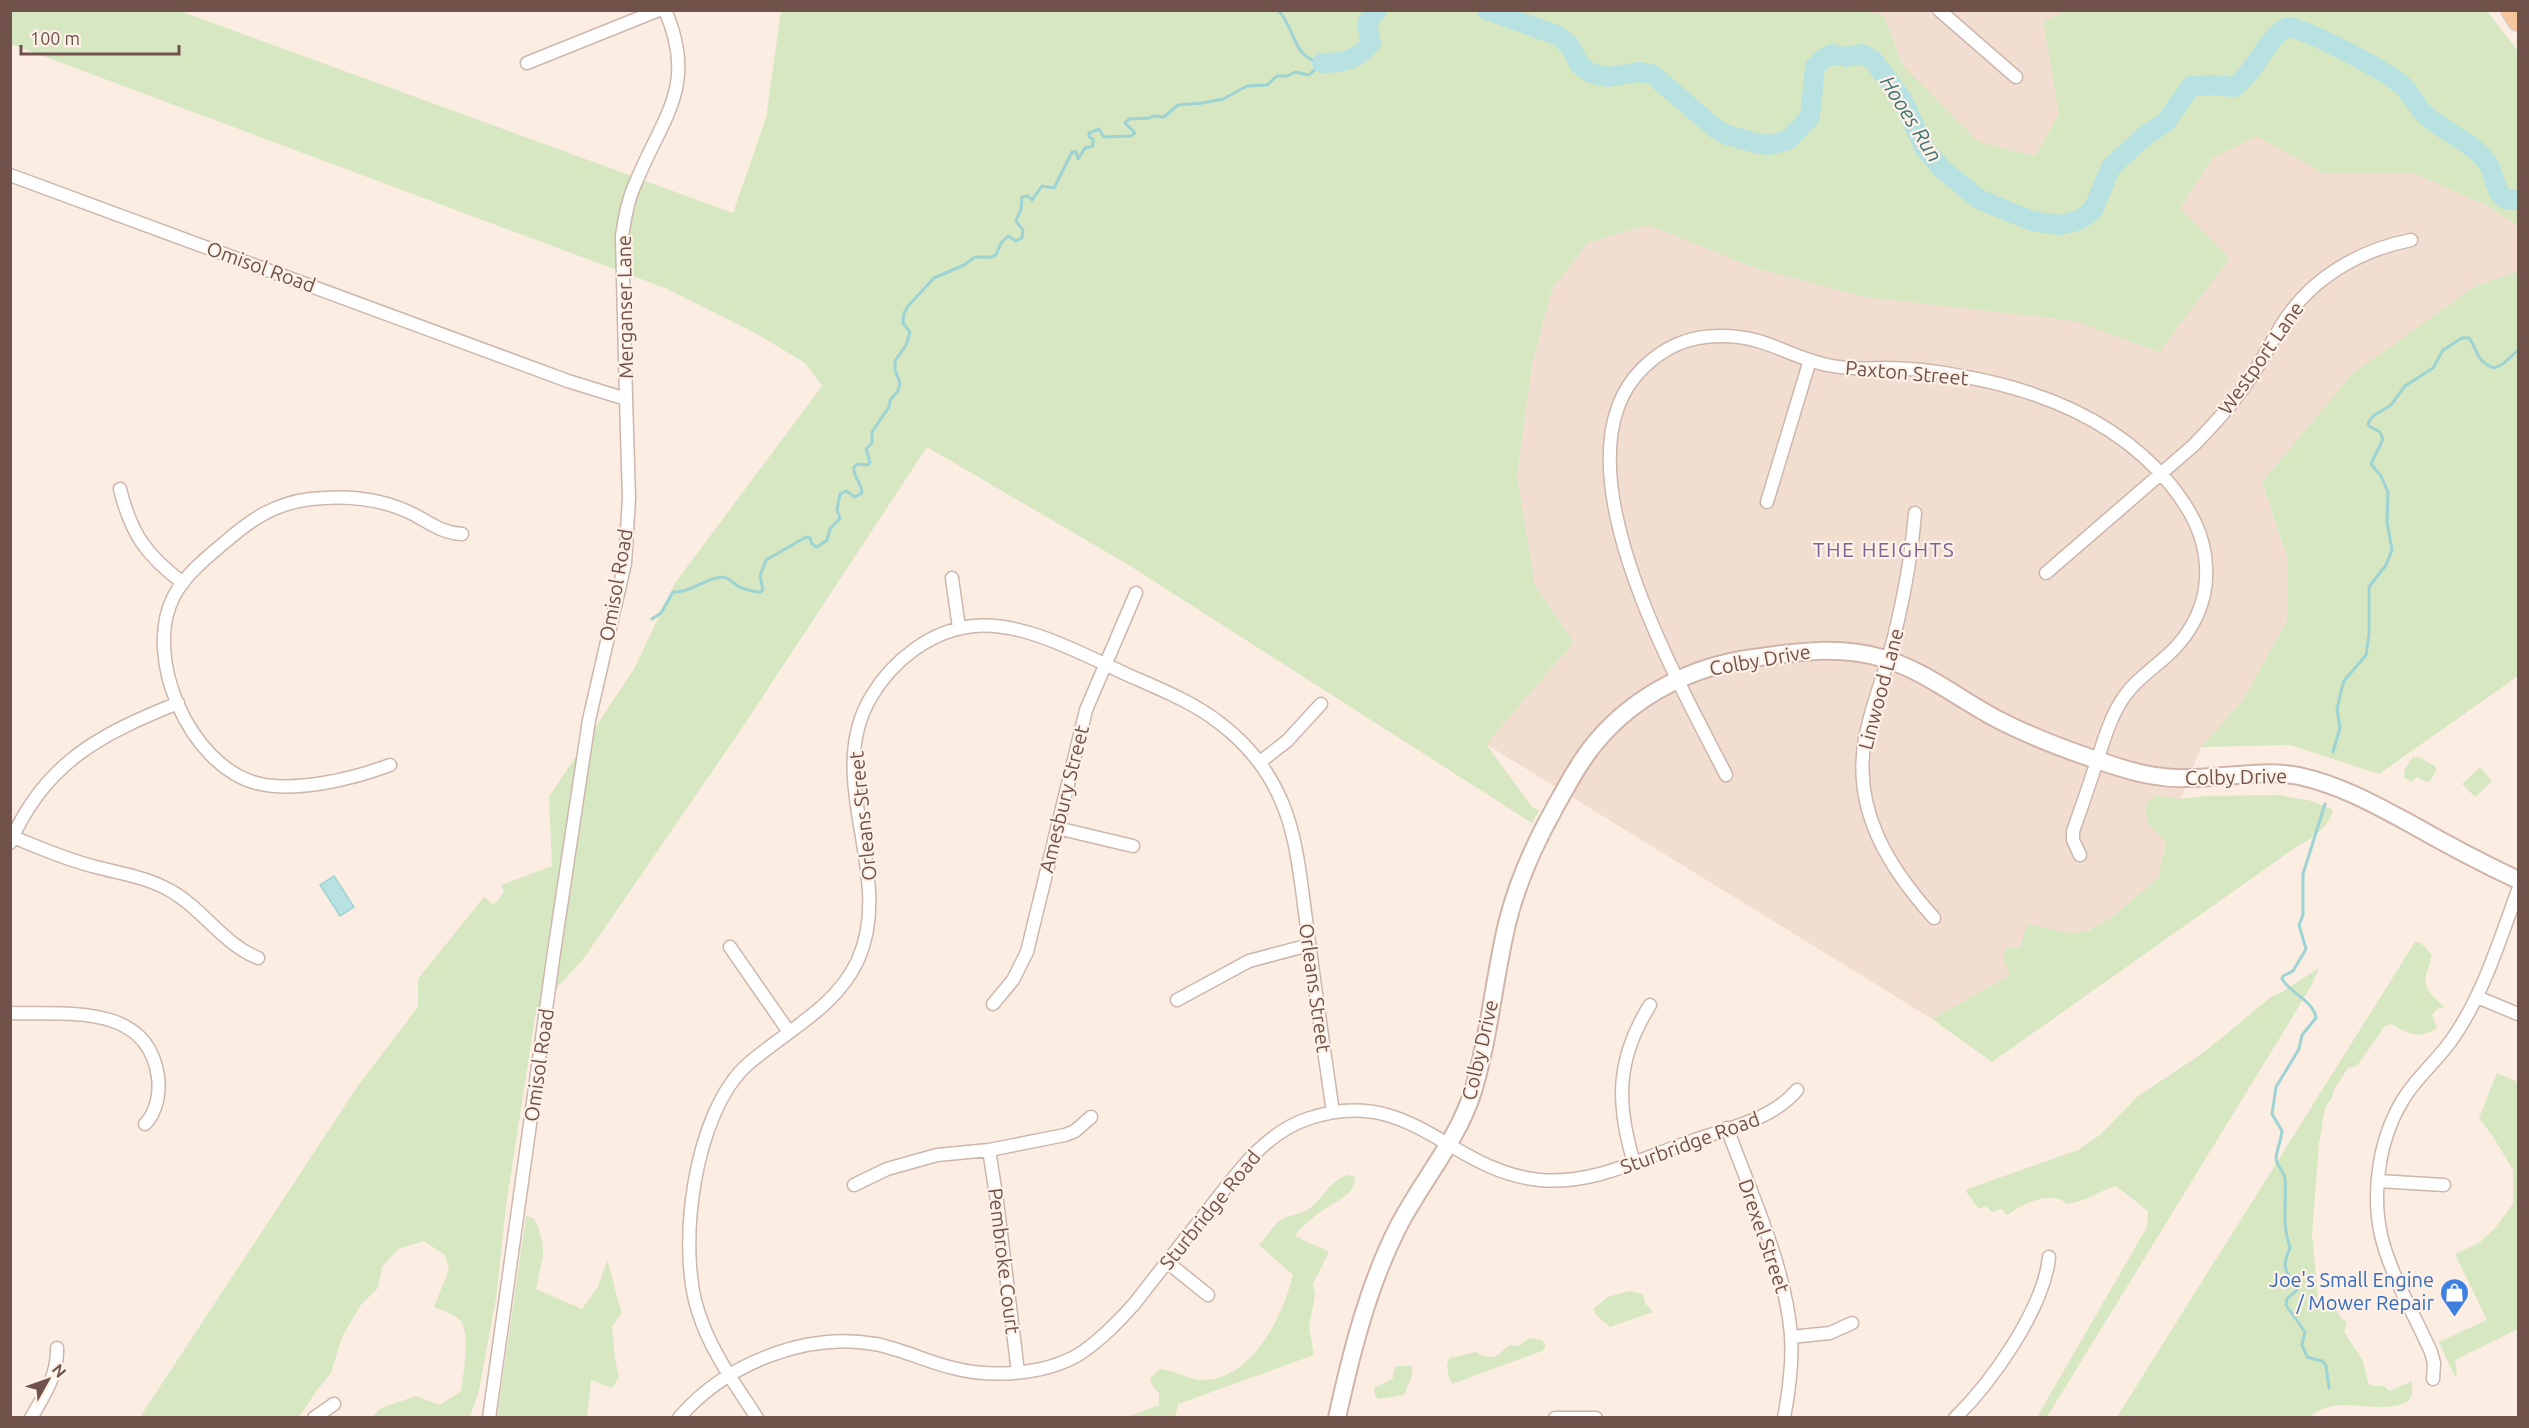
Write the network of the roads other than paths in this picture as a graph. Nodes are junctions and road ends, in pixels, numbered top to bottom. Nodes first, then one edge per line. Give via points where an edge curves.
1 (659, 10) edge
2 (664, 10) edge
3 (1939, 10) edge
4 (2511, 10) edge
5 (2518, 21) edge
6 (527, 63) dead end
7 (2016, 77) dead end
8 (10, 175) edge
9 (2411, 240) dead end
10 (1810, 360) junction
11 (626, 399) junction
12 (2161, 474) junction
13 (120, 489) dead end
14 (1767, 502) dead end
15 (1915, 513) dead end
16 (462, 534) dead end
17 (2046, 573) dead end
18 (952, 578) dead end
19 (183, 583) junction
20 (1136, 593) dead end
21 (959, 628) junction
22 (1888, 659) junction
23 (1105, 664) junction
24 (1678, 680) junction
25 (178, 703) junction
26 (1321, 704) dead end
27 (2098, 759) junction
28 (1260, 762) junction
29 (390, 765) dead end
30 (1726, 775) dead end
31 (1057, 828) junction
32 (12, 840) edge
33 (1133, 846) dead end
34 (2080, 855) dead end
35 (2518, 880) edge
36 (2518, 890) edge
37 (1934, 918) dead end
38 (1309, 945) junction
39 (730, 947) dead end
40 (258, 958) dead end
41 (2477, 997) junction
42 (1177, 1000) dead end
43 (993, 1004) dead end
44 (1650, 1005) dead end
45 (10, 1013) edge
46 (2518, 1014) edge
47 (789, 1032) junction
48 (1797, 1090) dead end
49 (1333, 1112) junction
50 (1091, 1117) dead end
51 (145, 1124) dead end
52 (1727, 1128) junction
53 (1448, 1144) junction
54 (989, 1150) junction
55 (1634, 1163) junction
56 (2378, 1181) junction
57 (854, 1185) dead end
58 (2444, 1185) dead end
59 (2049, 1257) dead end
60 (1167, 1262) junction
61 (1208, 1294) dead end
62 (1852, 1323) dead end
63 (1791, 1337) junction
64 (57, 1348) dead end
65 (1018, 1372) junction
66 (729, 1375) junction
67 (2433, 1379) dead end
68 (334, 1404) dead end
69 (31, 1418) edge
70 (314, 1418) edge
71 (489, 1418) edge
72 (679, 1418) edge
73 (757, 1418) edge
74 (1337, 1418) edge
75 (1555, 1418) edge
76 (1596, 1418) edge
77 (1784, 1418) edge
78 (1955, 1418) edge

1 - 6 street
2 - 11 street, Merganser Lane via 675,43 678,76 662,129 636,180 626,211 622,236
3 - 7 street
4 - 5 main road
8 - 11 street, Omisol Road
9 - 12 street, Westport Lane via 2383,247 2346,264 2313,287 2284,322 2236,398 2194,445
10 - 12 street, Paxton Street via 1848,369 1960,375 2026,392 2094,420 2132,445
10 - 14 street
10 - 24 street, Paxton Street via 1761,340 1738,336 1696,338 1678,343 1652,359 1620,401 1610,442 1618,529 1636,584
11 - 71 street, Omisol Road via 629,498 625,563 589,720
12 - 17 street, Westport Lane
12 - 27 street, Paxton Street via 2186,505 2200,532 2206,566 2204,597 2197,616 2176,647 2121,700
13 - 19 street via 140,542
15 - 22 street, Linwood Lane via 1907,583
16 - 19 street via 440,530 413,514 376,501 335,498 288,503 244,525
18 - 21 street
19 - 25 street via 168,614 164,652
20 - 23 street, Amesbury Street
21 - 23 street, Orleans Street via 1009,628
21 - 47 street, Orleans Street via 928,641 895,666 862,715 854,750 870,881 864,944 839,990
22 - 24 street, Colby Drive via 1844,650 1801,651 1724,663
22 - 27 street, Colby Drive via 2019,730
22 - 37 street, Linwood Lane via 1865,737 1864,792 1875,834 1886,857
23 - 28 street, Orleans Street via 1202,710 1240,740
23 - 31 street, Amesbury Street via 1086,710
24 - 30 street, Paxton Street
24 - 53 street, Colby Drive via 1637,704 1600,737 1535,844 1506,925 1472,1095
25 - 29 street via 192,733 215,760 257,783 293,786 352,777
25 - 32 street via 130,722 86,747 42,791
26 - 28 street via 1287,741
27 - 34 street, Paxton Street via 2073,831
27 - 35 street, Colby Drive via 2171,778 2283,774 2329,784
28 - 38 street, Orleans Street via 1289,819
31 - 33 street
31 - 43 street, Amesbury Street via 1027,952 1013,980
32 - 40 street via 162,886 188,902 236,948
36 - 41 street
38 - 42 street via 1250,961
38 - 49 street, Orleans Street
39 - 47 street
41 - 46 street
41 - 56 street via 2455,1035 2400,1105 2385,1143
44 - 55 street via 1632,1037 1623,1072 1623,1116
45 - 51 street via 105,1017 135,1032 151,1054 158,1077 155,1106
47 - 66 street, Orleans Street via 746,1066 722,1095 708,1128 699,1167 690,1231 690,1276 700,1317
48 - 52 street, Sturbridge Road via 1770,1113
49 - 53 street, Sturbridge Road via 1354,1110 1389,1115
49 - 60 street, Sturbridge Road via 1289,1127 1261,1147
50 - 54 street via 1065,1136
52 - 55 street, Sturbridge Road
52 - 63 street, Drexel Street via 1780,1273
53 - 55 street, Sturbridge Road via 1500,1171 1539,1179 1593,1176
53 - 74 street, Colby Drive via 1404,1216 1379,1269
54 - 57 street via 911,1161
54 - 65 street, Pembroke Court
56 - 58 street
56 - 67 street via 2381,1235 2431,1352
59 - 78 street via 2043,1286 2025,1322 1995,1371
60 - 61 street
60 - 65 street, Sturbridge Road via 1117,1322 1077,1355
62 - 63 street via 1830,1333
63 - 77 street, Drexel Street
64 - 69 street via 52,1380
65 - 66 street, Sturbridge Road via 956,1369 896,1349 841,1341 799,1347
66 - 72 street, Sturbridge Road via 701,1395
66 - 73 street, Orleans Street
68 - 70 street
75 - 76 street

